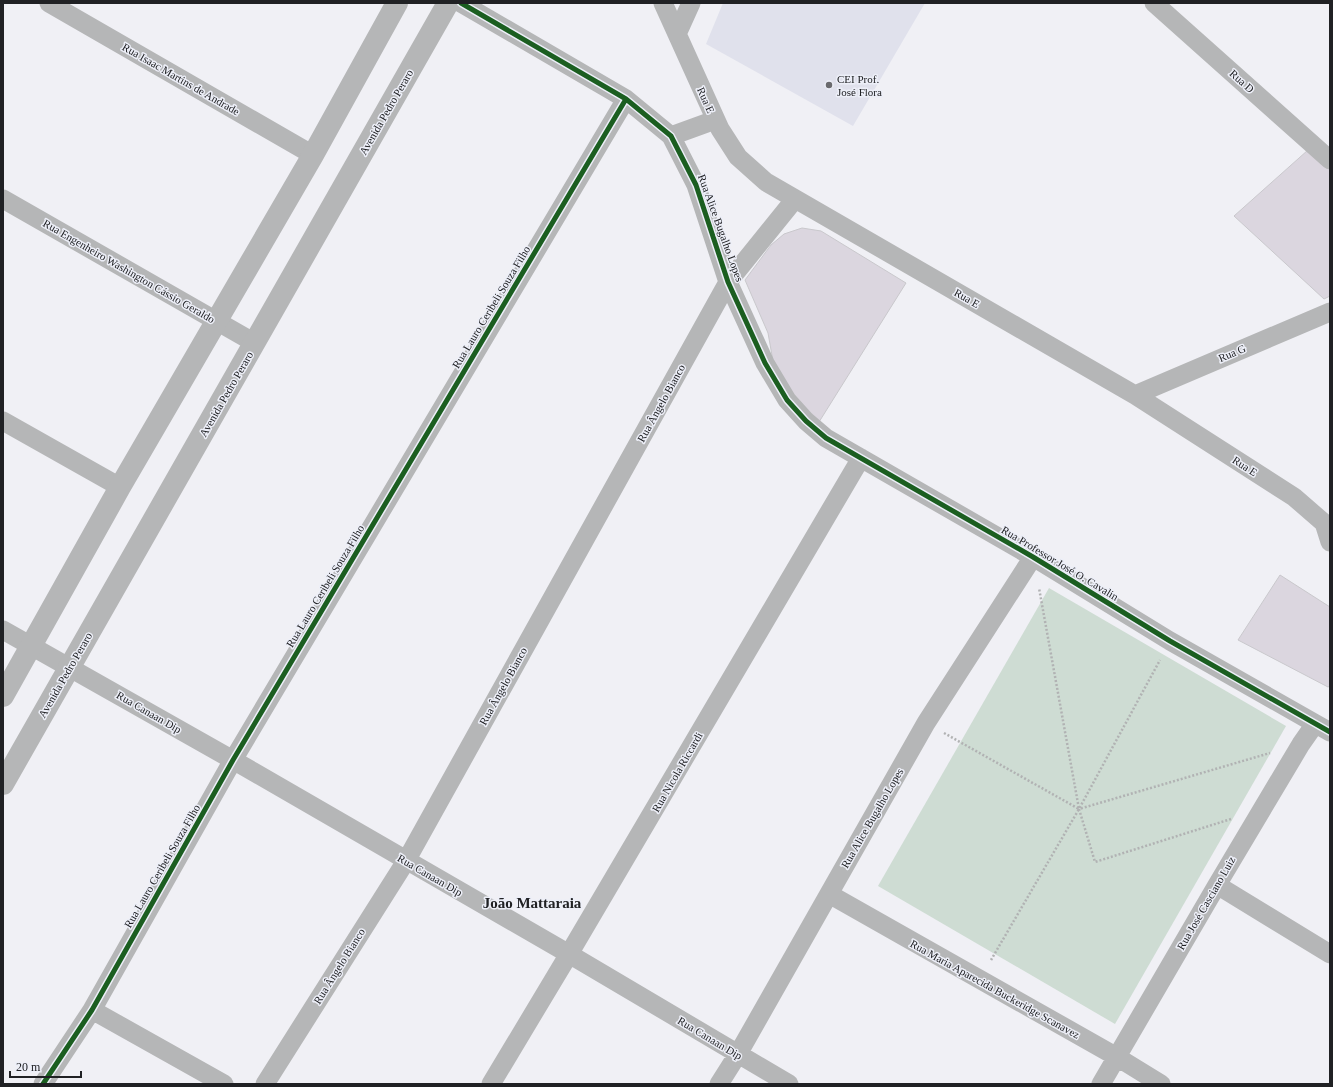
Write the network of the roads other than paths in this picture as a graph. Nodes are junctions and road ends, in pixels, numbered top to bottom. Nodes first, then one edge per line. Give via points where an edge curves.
1 (49, 3) edge
2 (397, 3) edge
3 (448, 3) edge
4 (461, 3) edge
5 (663, 3) edge
6 (692, 3) edge
7 (1154, 3) edge
8 (677, 34) junction
9 (626, 99) junction
10 (715, 120) junction
11 (671, 136) junction
12 (313, 155) junction
13 (1330, 160) edge
14 (3, 199) edge
15 (795, 199) junction
16 (728, 282) junction
17 (1330, 312) edge
18 (218, 322) junction
19 (255, 343) junction
20 (1135, 395) junction
21 (787, 400) joint
22 (3, 421) edge
23 (861, 458) junction
24 (120, 487) junction
25 (1327, 521) edge
26 (1330, 542) edge
27 (1033, 557) junction
28 (3, 630) edge
29 (31, 645) junction
30 (70, 667) junction
31 (3, 696) edge
32 (1325, 725) edge
33 (233, 760) junction
34 (3, 784) edge
35 (406, 861) junction
36 (1217, 885) junction
37 (829, 894) junction
38 (569, 954) junction
39 (1330, 954) edge
40 (92, 1010) junction
41 (738, 1054) junction
42 (1117, 1057) junction
43 (44, 1084) edge
44 (224, 1084) edge
45 (265, 1084) edge
46 (491, 1084) edge
47 (719, 1084) edge
48 (789, 1084) edge
49 (1101, 1084) edge
50 (1161, 1084) edge

1 - 12 street, Rua Isaac Martins de Andrade
2 - 12 street
3 - 19 street, Avenida Pedro Peraro
4 - 9 street, Rua Alice Bugalho Lopes
5 - 8 street, Rua E
6 - 8 street
7 - 13 street, Rua D
8 - 10 street, Rua E
9 - 11 street, Rua Alice Bugalho Lopes
9 - 33 street, Rua Lauro Ceribeli Souza Filho
10 - 11 street
10 - 15 street, Rua E via 738,157 766,182
11 - 16 street, Rua Alice Bugalho Lopes via 696,185
12 - 18 street
14 - 18 street, Rua Engenheiro Washington Cássio Geraldo
15 - 16 street, Rua Ângelo Bianco
15 - 20 street, Rua E
16 - 21 street, Rua Alice Bugalho Lopes via 766,363
16 - 35 street, Rua Ângelo Bianco
17 - 20 street, Rua G
18 - 19 street, Rua Engenheiro Washington Cássio Geraldo
18 - 24 street
19 - 30 street, Avenida Pedro Peraro
20 - 25 street, Rua E
21 - 23 street, Rua Professor José O. Cavalin via 826,438
22 - 24 street
23 - 27 street, Rua Professor José O. Cavalin
23 - 38 street, Rua Nicola Riccardi
24 - 29 street
25 - 26 street, Rua E
27 - 32 street, Rua Professor José O. Cavalin via 1170,641
27 - 37 street, Rua Alice Bugalho Lopes via 926,723
28 - 29 street, Rua Canaan Dip
29 - 30 street, Rua Canaan Dip
29 - 31 street
30 - 33 street, Rua Canaan Dip
30 - 34 street, Avenida Pedro Peraro
32 - 36 street, Rua José Casciano Luiz via 1301,744
33 - 35 street, Rua Canaan Dip
33 - 40 street, Rua Lauro Ceribeli Souza Filho
35 - 38 street, Rua Canaan Dip
35 - 45 street, Rua Ângelo Bianco
36 - 39 street
36 - 42 street, Rua José Casciano Luiz
37 - 41 street, Rua Alice Bugalho Lopes
37 - 42 street, Rua Maria Aparecida Buckeridge Scanavez
38 - 41 street, Rua Canaan Dip
38 - 46 street, Rua Nicola Riccardi
40 - 43 street, Rua Lauro Ceribeli Souza Filho
40 - 44 street
41 - 47 street, Rua Alice Bugalho Lopes
41 - 48 street, Rua Canaan Dip
42 - 49 street, Rua José Casciano Luiz
42 - 50 street, Rua Maria Aparecida Buckeridge Scanavez

